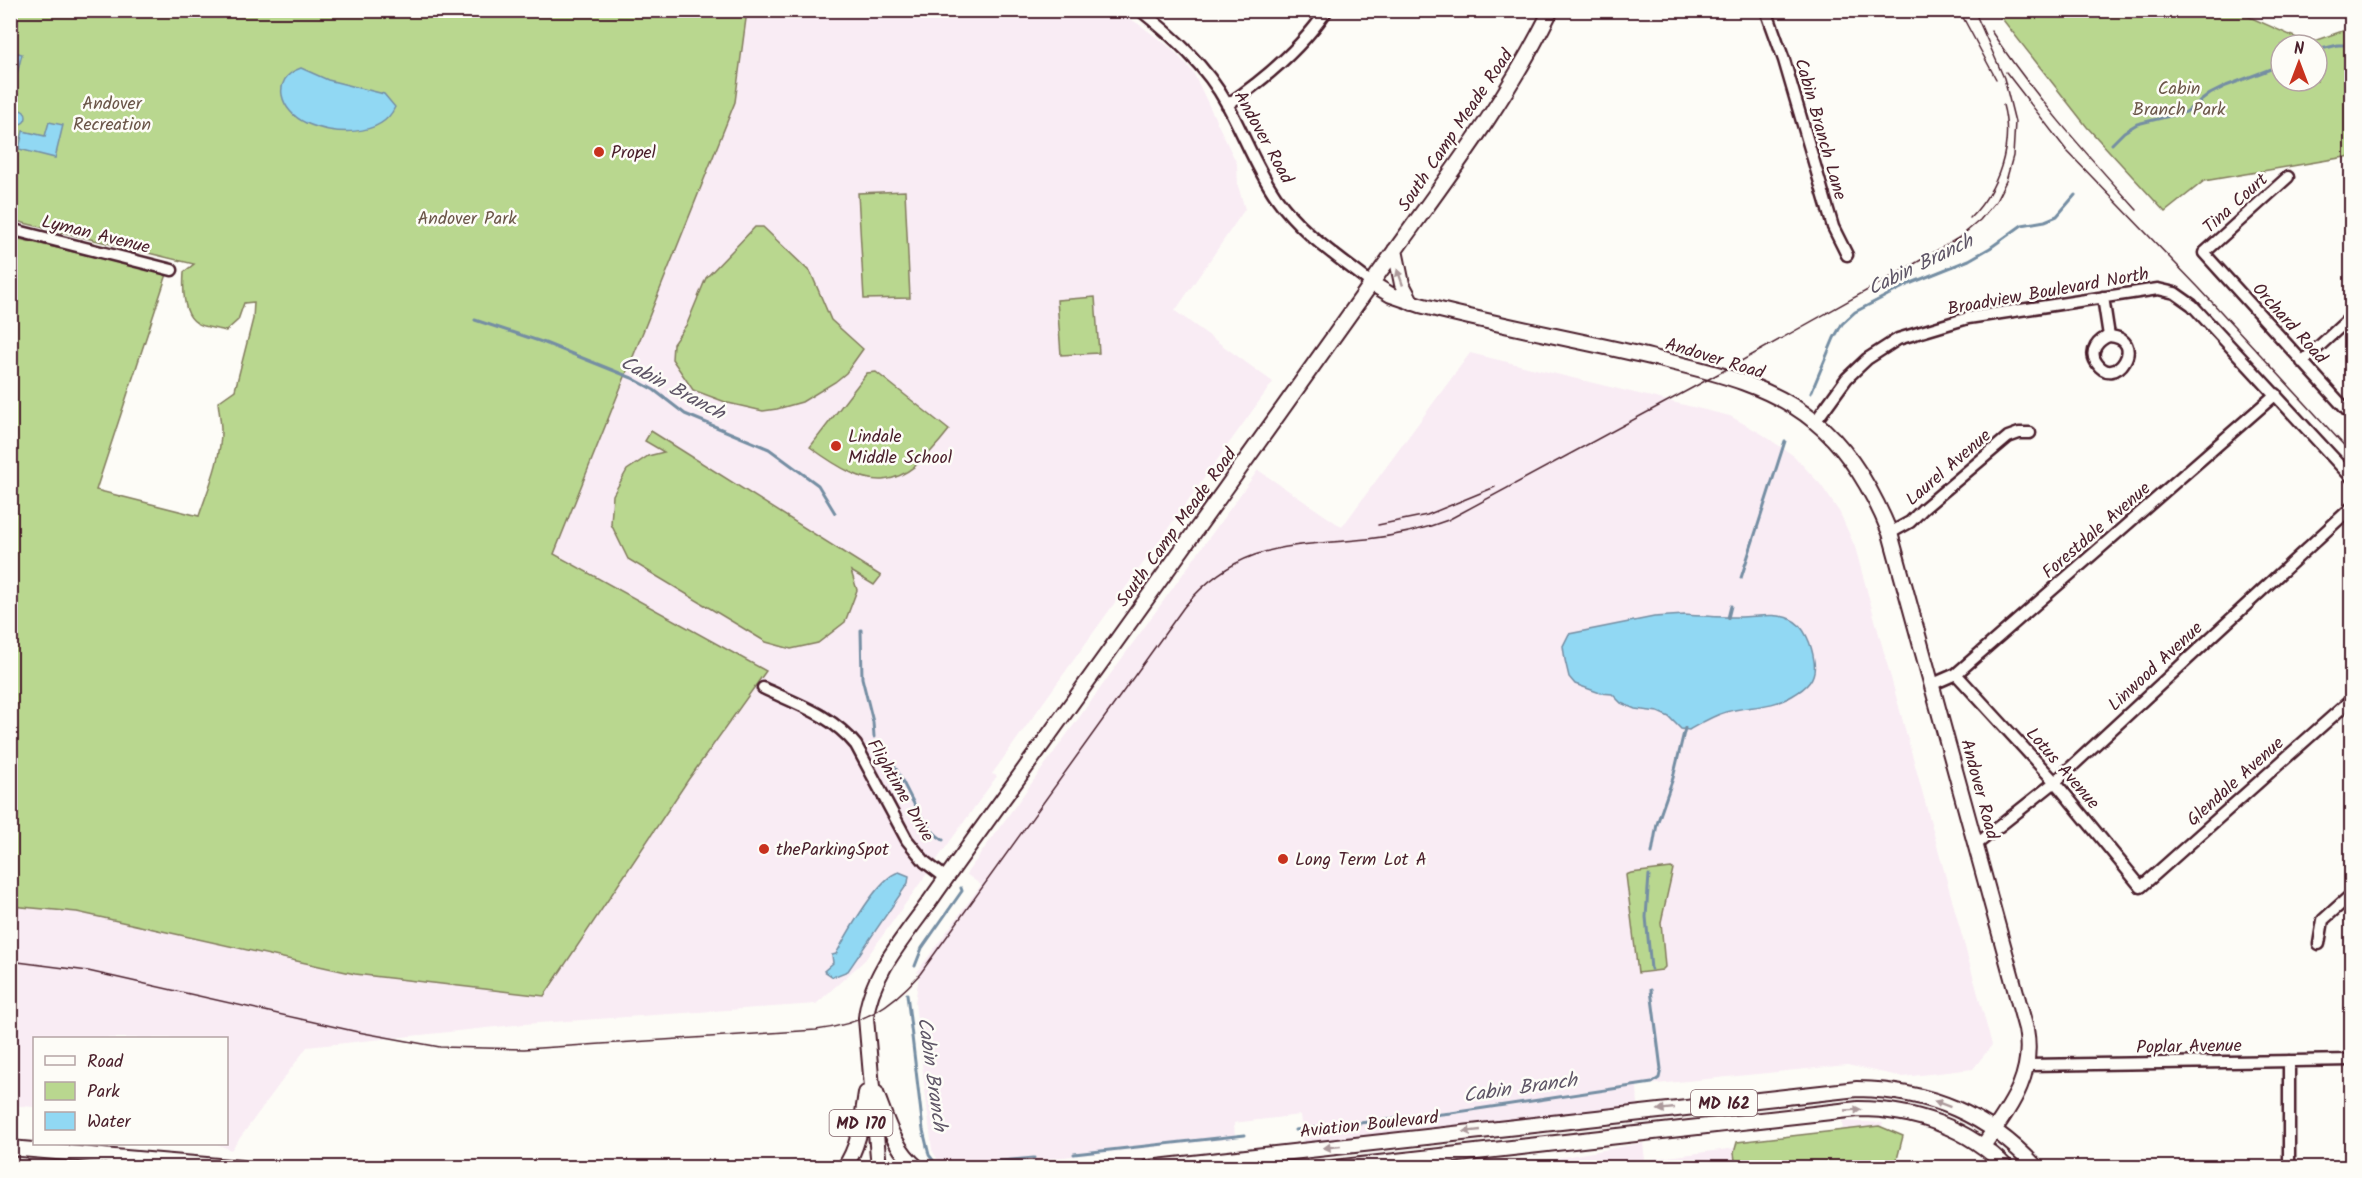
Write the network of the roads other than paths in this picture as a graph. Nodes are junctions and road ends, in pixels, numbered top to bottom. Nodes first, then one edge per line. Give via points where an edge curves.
1 (1140, 10) edge
2 (1327, 10) edge
3 (1551, 10) edge
4 (1766, 10) edge
5 (1227, 105) junction
6 (2288, 177) dead end
7 (10, 230) edge
8 (1395, 250) junction
9 (2204, 253) joint
10 (1847, 255) dead end
11 (172, 270) dead end
12 (1371, 283) junction
13 (2103, 297) junction
14 (1412, 303) junction
15 (2352, 316) edge
16 (2109, 336) dead end
17 (2302, 362) junction
18 (2276, 394) junction
19 (2352, 416) edge
20 (1815, 422) junction
21 (2031, 433) dead end
22 (2352, 478) edge
23 (2352, 507) edge
24 (1890, 533) junction
25 (1956, 674) junction
26 (1933, 684) junction
27 (763, 688) dead end
28 (2352, 699) edge
29 (2055, 782) junction
30 (1977, 844) junction
31 (946, 878) junction
32 (2141, 888) joint
33 (2352, 894) edge
34 (2319, 944) dead end
35 (2352, 1060) edge
36 (2289, 1061) junction
37 (2028, 1065) junction
38 (870, 1076) junction
39 (1696, 1106) junction
40 (1681, 1128) junction
41 (1995, 1129) junction
42 (1983, 1146) junction
43 (10, 1148) edge
44 (241, 1167) edge
45 (844, 1167) edge
46 (879, 1167) edge
47 (918, 1167) edge
48 (1148, 1167) edge
49 (1334, 1167) edge
50 (2007, 1167) edge
51 (2037, 1167) edge
52 (2289, 1167) edge

1 - 5 street, Andover Road via 1190,54
2 - 5 street via 1285,60
3 - 8 main road, South Camp Meade Road / MD 170 via 1506,92
4 - 10 street, Cabin Branch Lane via 1833,227
5 - 12 street, Andover Road via 1251,156 1298,224
6 - 9 street, Tina Court
7 - 11 street, Lyman Avenue
8 - 12 main road, South Camp Meade Road / MD 170
14 -> 8 main road via 1402,284
9 - 17 street, Orchard Road
12 - 14 main road, Andover Road
12 - 31 main road, South Camp Meade Road / MD 170
13 - 16 street
13 - 18 street, Broadview Boulevard North via 2158,288 2175,293 2192,305
13 - 20 street, Broadview Boulevard North via 1968,318 1898,339 1847,378
14 - 20 main road, Andover Road via 1718,374 1772,395
15 - 17 street
17 - 19 street, Orchard Road
18 - 22 street, Broadview Boulevard North
18 - 25 street, Forestdale Avenue
20 - 24 main road, Andover Road via 1858,470
21 - 24 street, Laurel Avenue via 2008,437 1910,522
23 - 29 street, Linwood Avenue
24 - 26 main road, Andover Road
25 - 26 street, Forestdale Avenue
25 - 29 street, Lotus Avenue
26 - 30 main road, Andover Road
27 - 31 street, Flightime Drive via 819,713 845,731 908,840 925,862
28 - 32 street, Glendale Avenue
29 - 30 street, Linwood Avenue
29 - 32 street, Lotus Avenue
30 - 37 main road, Andover Road via 2025,1022
31 - 38 main road, South Camp Meade Road / MD 170 via 895,950 872,995 866,1018
33 - 34 street via 2323,920
35 - 36 street, Poplar Avenue
36 - 37 street, Poplar Avenue
36 - 52 street
37 - 41 main road, Andover Road via 2017,1093
38 - 45 main road, MD 170 via 856,1145
38 - 46 main road, MD 170
38 - 47 main road via 896,1144
39 - 40 main road
41 -> 39 main road, Aviation Boulevard / MD 162 via 1946,1105 1886,1090 1840,1090
39 -> 48 main road, Aviation Boulevard / MD 162
40 -> 42 main road, MD 162 via 1870,1109 1931,1121
40 - 49 main road, MD 162
41 - 42 main road, Andover Road
41 - 51 main road, Aviation Boulevard / MD 162
42 - 50 main road, MD 162
43 - 44 main road

